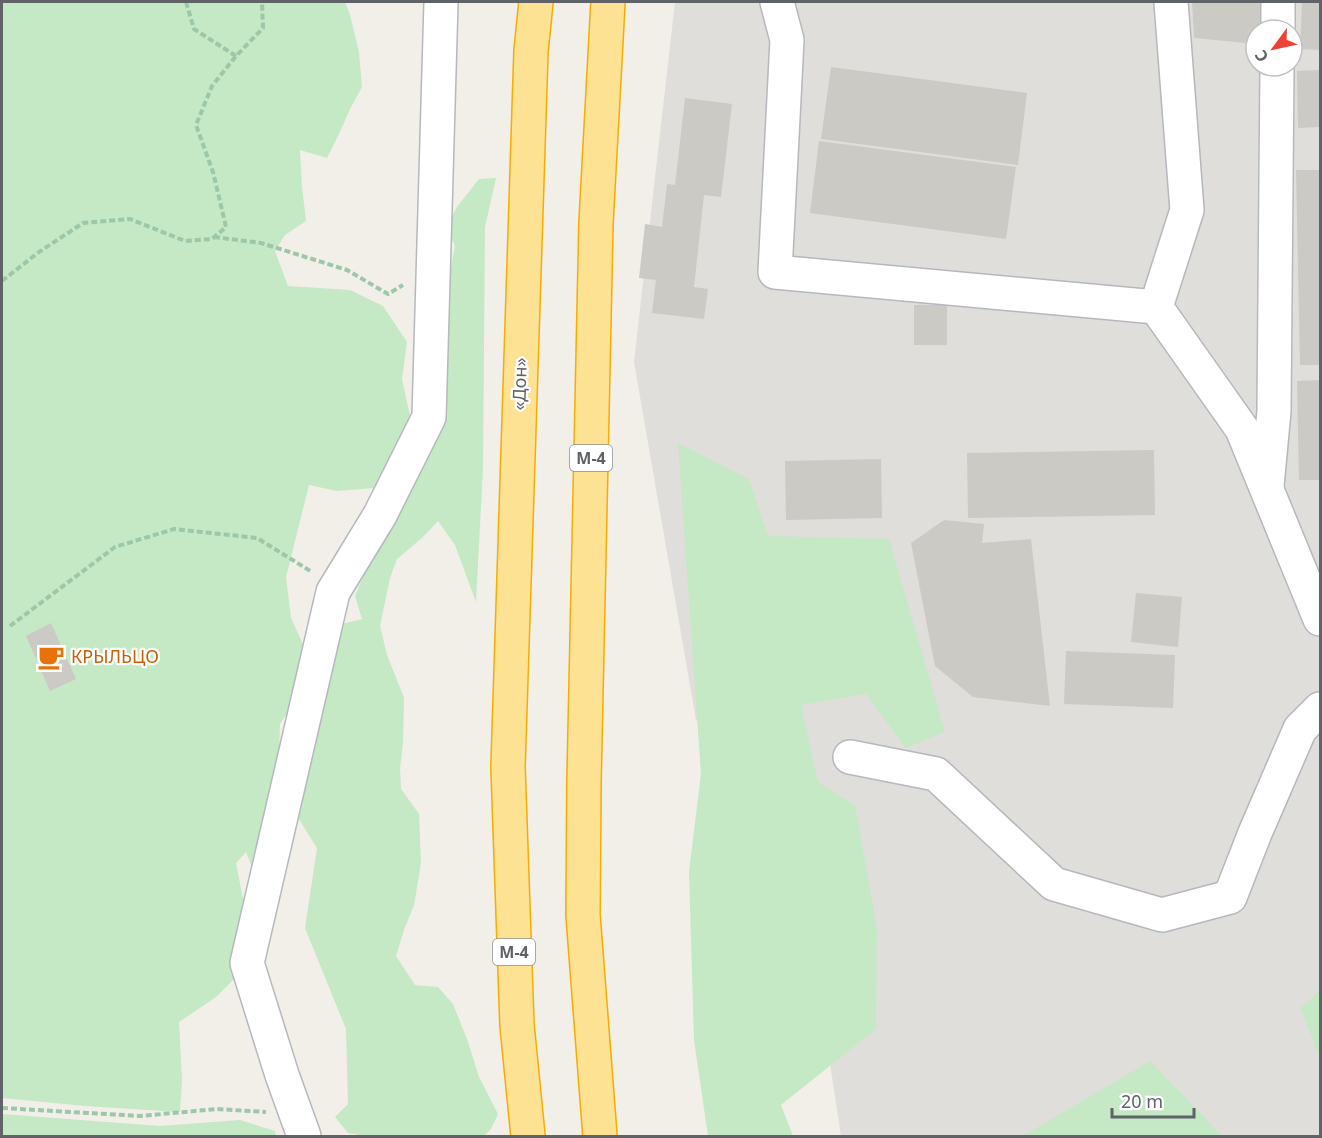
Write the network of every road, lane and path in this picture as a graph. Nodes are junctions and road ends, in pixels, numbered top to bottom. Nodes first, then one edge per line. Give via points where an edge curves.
1 (186, 2) edge
2 (262, 2) edge
3 (441, 2) edge
4 (536, 2) edge
5 (608, 2) edge
6 (777, 2) edge
7 (1171, 2) edge
8 (1278, 2) edge
9 (1278, 18) edge
10 (236, 56) junction
11 (1277, 78) edge
12 (214, 237) junction
13 (433, 268) junction
14 (2, 281) edge
15 (1156, 307) junction
16 (1267, 491) junction
17 (336, 586) junction
18 (1320, 620) edge
19 (10, 626) dead end
20 (1320, 709) edge
21 (850, 757) dead end
22 (2, 1107) edge
23 (300, 1126) edge
24 (528, 1137) edge
25 (600, 1137) edge

1 - 10 path via 194,29
2 - 10 path via 263,27
3 - 13 street
4 - 24 highway, «Дон» / М-4 via 531,51 508,767 517,1025
5 - 25 highway, М-4 via 596,223 583,915
6 - 15 street via 787,40 775,272
7 - 15 street via 1187,210
8 - 9 street
10 - 12 path via 212,86 196,125 213,172 226,227
11 - 16 street via 1274,411
12 - 13 path via 261,243 347,270 388,294
12 - 14 path via 185,240 130,219 83,223
13 - 17 street via 429,417 380,514
15 - 16 street via 1242,429
16 - 18 street
17 - 19 path via 258,538 174,529 115,547
17 - 23 street via 247,963
20 - 21 street via 1300,729 1230,897 1162,915 1054,884 936,774
22 - 23 path via 140,1116 217,1109

